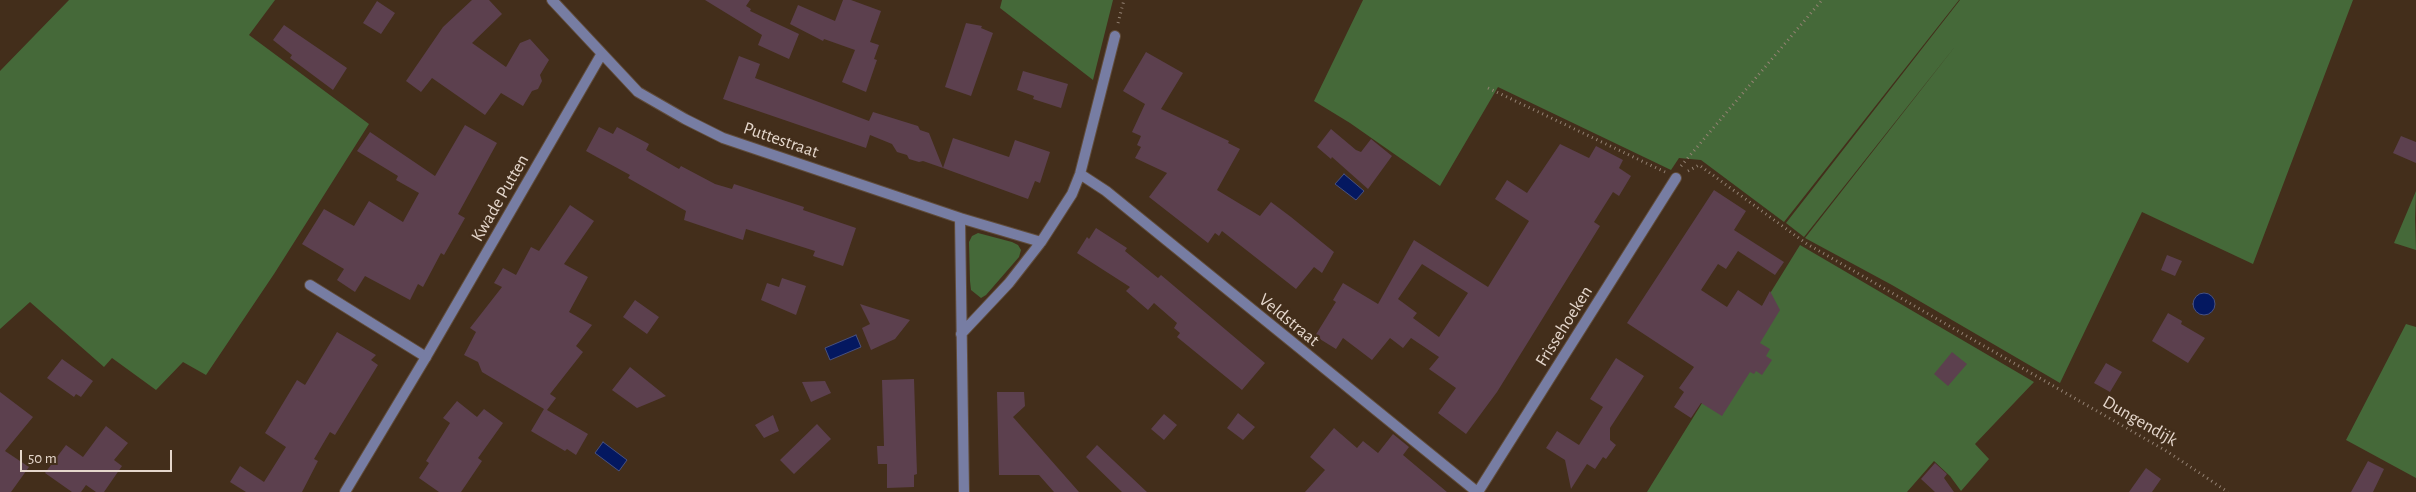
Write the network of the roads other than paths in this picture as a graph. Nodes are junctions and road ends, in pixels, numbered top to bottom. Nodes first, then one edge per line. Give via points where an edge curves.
1 (552, 0) edge
2 (1114, 36) road end
3 (601, 55) junction
4 (1080, 174) junction
5 (1676, 178) road end
6 (960, 218) junction
7 (1040, 242) junction
8 (310, 285) dead end
9 (961, 334) junction
10 (426, 357) junction
11 (345, 492) edge
12 (964, 492) edge
13 (1478, 492) edge

1 - 3 street, Puttestraat
2 - 4 street
3 - 6 street, Puttestraat via 638,92 723,138
3 - 10 street, Kwade Putten
4 - 7 street via 1072,194
4 - 13 street, Veldstraat via 1106,191
5 - 13 street, Frissehoeken
6 - 7 street, Puttestraat
6 - 9 street
7 - 9 street via 1009,283
8 - 10 street
9 - 12 street
10 - 11 street, Kwade Putten

